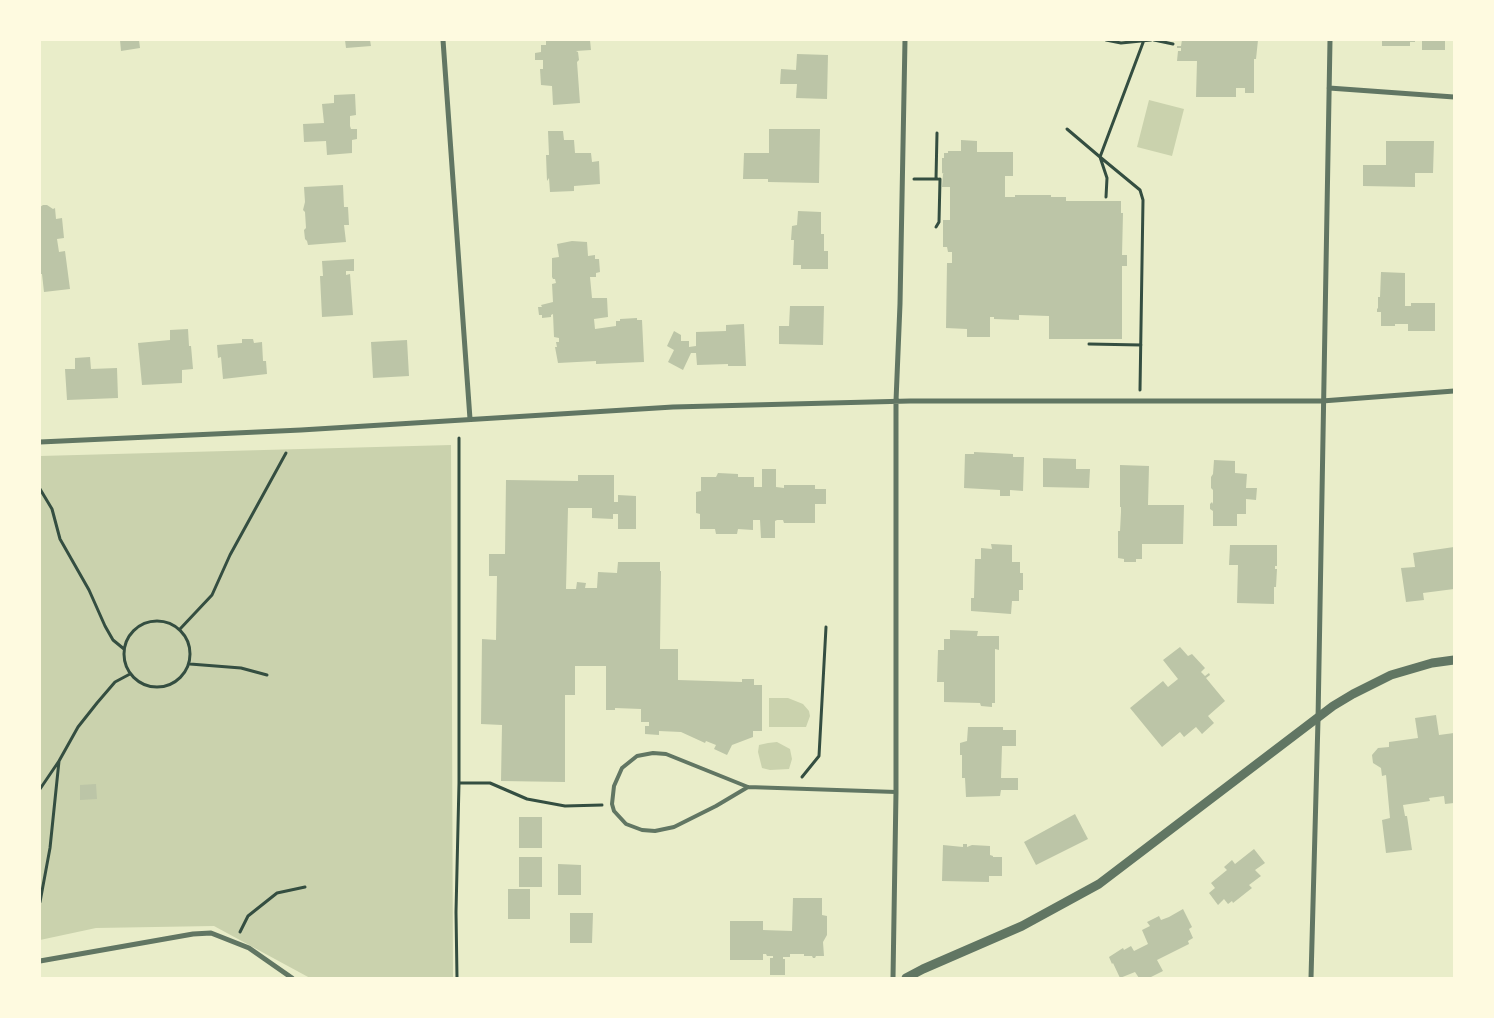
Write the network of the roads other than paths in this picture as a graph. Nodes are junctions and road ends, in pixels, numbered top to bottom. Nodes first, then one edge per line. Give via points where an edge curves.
1 (444, 40) edge
2 (905, 40) edge
3 (1330, 40) edge
4 (1329, 88) junction
5 (1454, 97) edge
6 (1454, 391) edge
7 (896, 401) junction
8 (1322, 401) junction
9 (470, 419) junction
10 (40, 442) edge
11 (1454, 660) edge
12 (1318, 720) junction
13 (748, 787) junction
14 (896, 792) junction
15 (40, 962) edge
16 (292, 978) edge
17 (892, 978) edge
18 (906, 978) edge
19 (1311, 978) edge

1 - 9 street
2 - 7 street
3 - 4 street
4 - 5 street
4 - 8 street
6 - 8 street
7 - 8 street
7 - 9 street via 672,407
7 - 14 street
8 - 12 street
9 - 10 street
11 - 12 street via 1391,675 1333,706
12 - 18 street via 1099,884 1022,926
12 - 19 street
13 - 13 lane via 674,827 656,831 626,824 612,804 614,786 622,768 637,756 653,753 666,754
13 - 14 lane
14 - 17 street
15 - 16 street via 211,933 249,948

